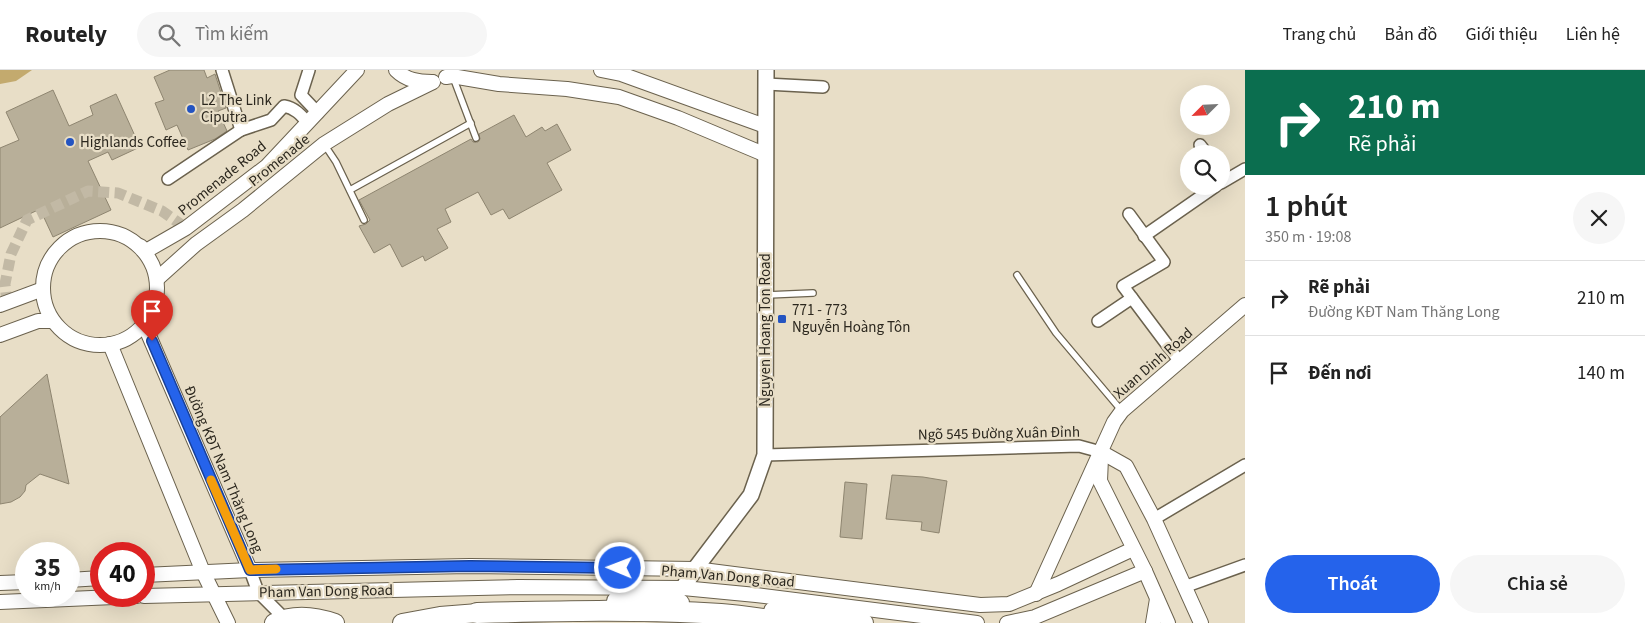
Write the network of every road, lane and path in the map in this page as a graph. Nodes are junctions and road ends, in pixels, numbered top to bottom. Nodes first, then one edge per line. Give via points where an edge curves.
1 (222, 70) edge
2 (309, 70) edge
3 (357, 70) edge
4 (396, 70) edge
5 (601, 70) edge
6 (446, 76) edge
7 (766, 77) edge
8 (823, 86) dead end
9 (313, 118) junction
10 (471, 124) junction
11 (765, 126) junction
12 (241, 130) junction
13 (476, 138) dead end
14 (324, 144) junction
15 (766, 155) junction
16 (1245, 169) edge
17 (1230, 175) edge
18 (168, 179) dead end
19 (350, 190) junction
20 (1203, 195) edge
21 (1129, 214) dead end
22 (364, 220) dead end
23 (1144, 236) junction
24 (140, 246) junction
25 (1017, 275) dead end
26 (157, 279) junction
27 (43, 290) junction
28 (813, 293) dead end
29 (765, 295) junction
30 (1132, 298) junction
31 (0, 305) edge
32 (1244, 306) edge
33 (1098, 321) dead end
34 (52, 322) junction
35 (144, 324) junction
36 (0, 335) edge
37 (110, 344) junction
38 (1180, 362) junction
39 (1122, 412) junction
40 (1101, 452) junction
41 (764, 455) junction
42 (1245, 465) edge
43 (1154, 519) junction
44 (1134, 549) junction
45 (1245, 565) edge
46 (695, 569) junction
47 (250, 570) junction
48 (1145, 571) junction
49 (203, 572) junction
50 (155, 574) edge
51 (15, 582) edge
52 (0, 583) edge
53 (1184, 586) junction
54 (683, 588) junction
55 (258, 592) junction
56 (212, 594) junction
57 (1036, 594) junction
58 (155, 596) edge
59 (90, 598) edge
60 (1157, 598) junction
61 (0, 602) edge
62 (477, 613) junction
63 (279, 621) edge
64 (1201, 622) edge
65 (228, 623) edge
66 (335, 623) edge
67 (402, 623) edge
68 (706, 623) edge
69 (794, 623) edge
70 (864, 623) edge
71 (977, 623) edge
72 (1007, 623) edge
73 (1153, 623) edge
74 (1168, 623) edge

1 - 12 street
2 - 9 street via 301,95
3 - 9 street, Promenade Road
4 - 6 street via 421,82
5 - 11 street via 621,74
6 - 10 lane
6 - 14 street, Promenade via 388,104
6 - 15 street via 619,97
7 - 8 street
7 - 11 main road, Nguyen Hoang Ton Road
9 - 12 street via 284,106 271,120
9 - 24 street, Promenade Road via 267,166 186,228 146,251
10 - 13 lane
10 - 19 lane
11 - 15 main road, Nguyen Hoang Ton Road
12 - 18 street
14 - 19 lane
14 - 26 street, Promenade via 196,244
15 - 29 main road, Nguyen Hoang Ton Road
16 - 17 street
19 - 22 lane
20 - 23 street
21 - 23 street
23 - 30 street via 1164,262 1123,286
24 - 26 street via 149,258
24 - 27 street via 126,236 110,231 76,235 51,257
25 - 39 lane via 1056,333
26 - 35 street via 154,308
27 - 31 street
27 - 34 street
28 - 29 lane
29 - 41 main road, Nguyen Hoang Ton Road
30 - 33 street
30 - 38 street
32 - 38 street, Xuan Dinh Road
34 - 36 street via 38,321
34 - 37 street via 73,338 88,344
35 - 37 street via 128,338
35 - 47 street, Đường KĐT Nam Thăng Long
37 - 49 street
38 - 39 street, Xuan Dinh Road
39 - 40 street, Xuan Dinh Road
40 - 41 street, Ngõ 545 Đường Xuân Đỉnh via 1078,446
40 - 43 street, Ngõ 545 Đường Xuân Đỉnh via 1126,466
40 - 44 street via 1100,481
40 - 57 street, Xuan Dinh Road
41 - 46 main road, Nguyen Hoang Ton Road via 751,495
42 - 43 street
43 - 53 street, Ngõ 545 Đường Xuân Đỉnh
44 - 48 street
44 - 57 street, Pham Van Dong Road
45 - 53 street
46 - 47 street, Pham Van Dong Road via 470,566
46 - 54 main road, Nguyen Hoang Ton Road
46 - 57 street, Pham Van Dong Road via 980,605 1009,604
47 - 49 street, Pham Van Dong Road
47 - 55 street, Đường KĐT Nam Thăng Long
48 - 60 street
48 - 72 street via 1035,617
49 - 50 street, Pham Van Dong Road
49 - 56 street
51 - 52 street
53 - 64 street, Ngõ 545 Đường Xuân Đỉnh
54 - 55 street, Pham Van Dong Road via 518,587
54 - 71 street, Pham Van Dong Road
55 - 56 street, Pham Van Dong Road
55 - 63 street, Đường KĐT Nam Thăng Long
56 - 58 street, Pham Van Dong Road
56 - 65 street
59 - 61 street
60 - 73 street
60 - 74 street
62 - 67 main road, Pham Van Dong Road
62 - 68 main road, Pham Van Dong Road via 540,620
62 - 69 highway via 650,611 723,614
62 - 70 main road, Pham Van Dong Road via 578,601 652,601 724,605
63 - 66 main road via 318,617

